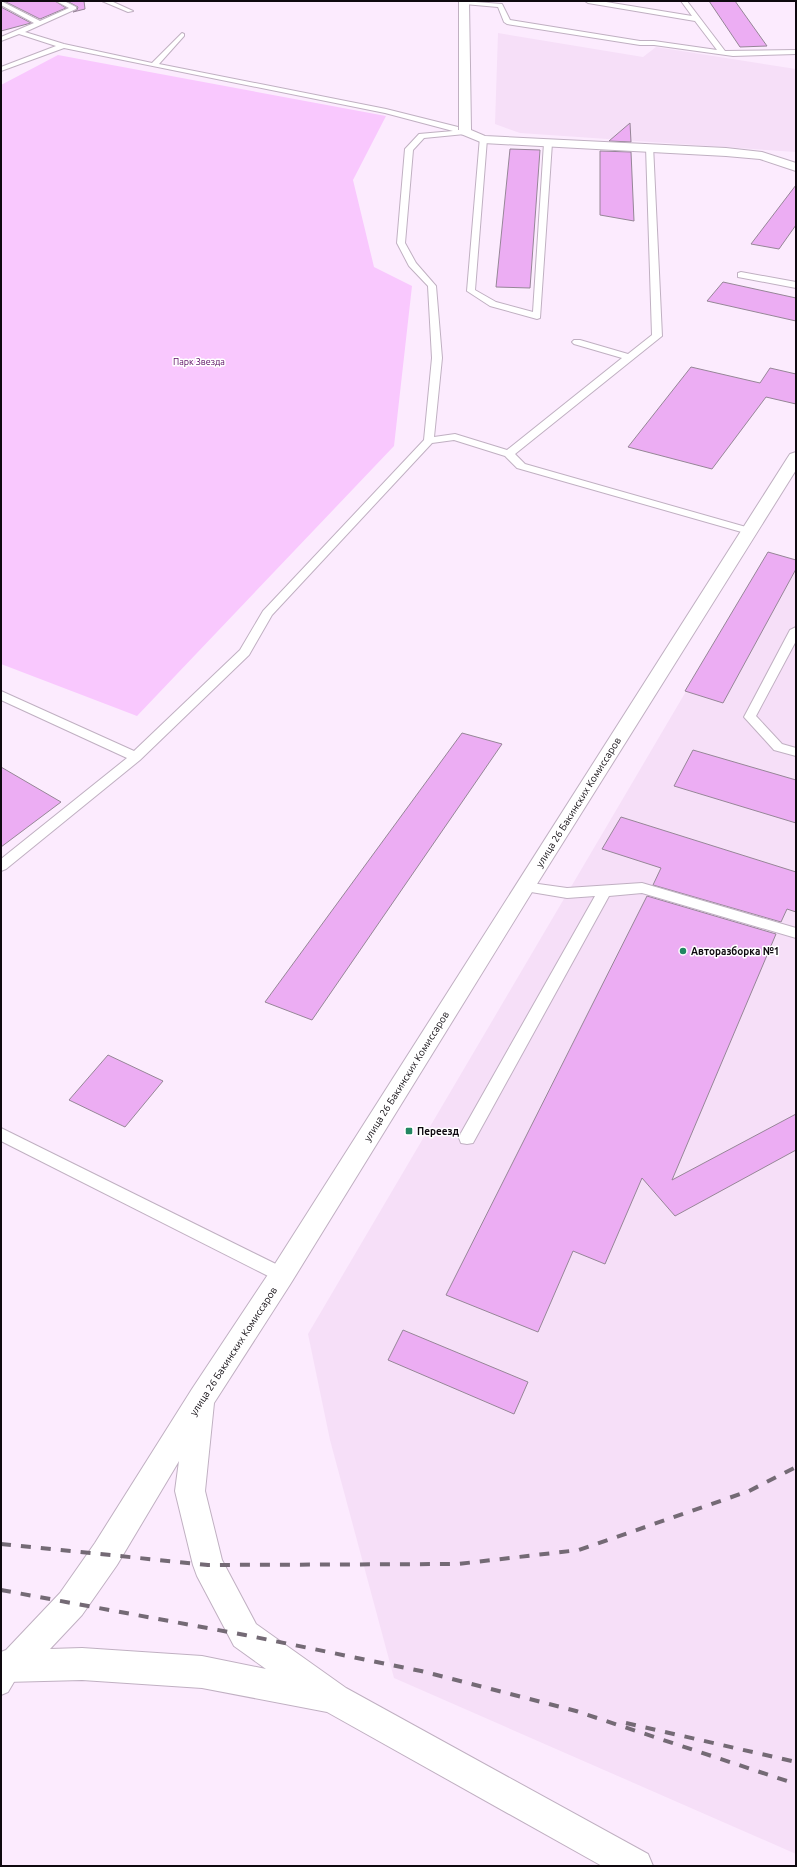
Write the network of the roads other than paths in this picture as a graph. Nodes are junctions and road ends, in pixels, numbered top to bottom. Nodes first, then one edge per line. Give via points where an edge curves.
1 (59, 1) edge
2 (105, 1) edge
3 (588, 1) edge
4 (684, 1) edge
5 (1, 2) edge
6 (464, 2) edge
7 (130, 12) dead end
8 (697, 19) junction
9 (39, 23) junction
10 (1, 32) edge
11 (19, 32) junction
12 (182, 35) dead end
13 (10, 37) junction
14 (1, 39) edge
15 (64, 46) junction
16 (722, 52) junction
17 (796, 52) edge
18 (154, 65) junction
19 (1, 69) edge
20 (465, 132) junction
21 (483, 138) junction
22 (548, 143) junction
23 (650, 147) junction
24 (796, 166) edge
25 (741, 276) dead end
26 (796, 285) edge
27 (577, 342) dead end
28 (629, 357) junction
29 (428, 441) junction
30 (509, 454) junction
31 (796, 457) edge
32 (749, 531) junction
33 (796, 630) edge
34 (1, 695) edge
35 (796, 752) edge
36 (136, 757) junction
37 (1, 866) edge
38 (524, 887) junction
39 (604, 891) junction
40 (796, 933) edge
41 (1, 1134) edge
42 (467, 1138) dead end
43 (282, 1275) junction
44 (202, 1398) junction
45 (5, 1672) edge
46 (335, 1699) junction
47 (636, 1866) edge

1 - 9 lane via 74,8
2 - 7 lane
3 - 8 lane
4 - 8 lane
5 - 9 lane
6 - 16 lane via 500,5 507,22 640,43
6 - 20 main road
8 - 16 lane
9 - 11 lane
10 - 13 lane
11 - 13 lane
11 - 15 lane
12 - 18 lane
13 - 14 lane
15 - 18 lane
15 - 19 lane
16 - 17 lane
18 - 20 lane via 386,111
20 - 21 main road
20 - 29 lane via 422,136 409,149 401,243 412,264 432,286 437,358
21 - 22 main road
21 - 22 lane via 471,291 493,304 537,316
22 - 23 main road
23 - 24 main road via 762,156
23 - 28 lane via 657,336
25 - 26 lane
27 - 28 lane
28 - 30 lane
29 - 30 lane via 455,438
29 - 36 lane via 267,613 245,652
30 - 32 lane via 521,466
31 - 32 main road, улица 26 Бакинских Комиссаров
32 - 38 main road, улица 26 Бакинских Комиссаров
33 - 35 lane via 750,717 778,747
34 - 36 lane
36 - 37 lane
38 - 39 lane via 566,893
38 - 43 main road, улица 26 Бакинских Комиссаров
39 - 40 lane via 642,888
39 - 42 lane
41 - 43 lane
43 - 44 main road, улица 26 Бакинских Комиссаров
44 - 45 main road, улица 26 Бакинских Комиссаров via 102,1560 71,1604
44 - 46 main road via 190,1491 208,1565 245,1635
45 - 46 main road via 82,1664 202,1672
46 - 47 main road

